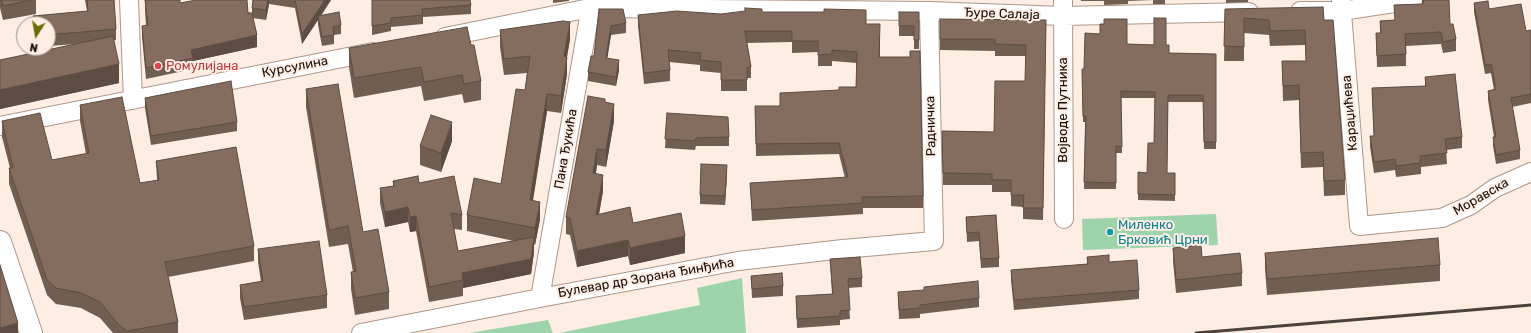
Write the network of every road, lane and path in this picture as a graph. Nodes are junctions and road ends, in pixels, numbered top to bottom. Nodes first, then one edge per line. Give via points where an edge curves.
1 (129, 0) edge
2 (1413, 0) edge
3 (591, 4) edge
4 (1341, 5) edge
5 (1063, 8) edge
6 (929, 11) junction
7 (1263, 12) edge
8 (1285, 12) edge
9 (430, 40) edge
10 (390, 48) edge
11 (133, 100) junction
12 (0, 126) edge
13 (1531, 172) edge
14 (1064, 219) dead end
15 (1358, 226) joint
16 (934, 241) joint
17 (0, 242) edge
18 (540, 298) junction
19 (31, 333) edge
20 (361, 333) edge

1 - 11 street
2 - 4 street
3 - 6 street, Ђуре Салаја
3 - 9 street
3 - 18 street, Пана Ђукића
4 - 8 street
4 - 15 street, Караџићева
5 - 6 street, Ђуре Салаја
5 - 7 street, Ђуре Салаја
5 - 14 street, Војводе Путника
6 - 16 street, Радничка
10 - 11 street, Курсулина
11 - 12 street, Курсулина
13 - 15 street, Моравска via 1495,188 1471,205 1442,218
16 - 18 street, Булевар др Зорана Ђинђића via 763,258
17 - 19 street
18 - 20 street, Булевар др Зорана Ђинђића

